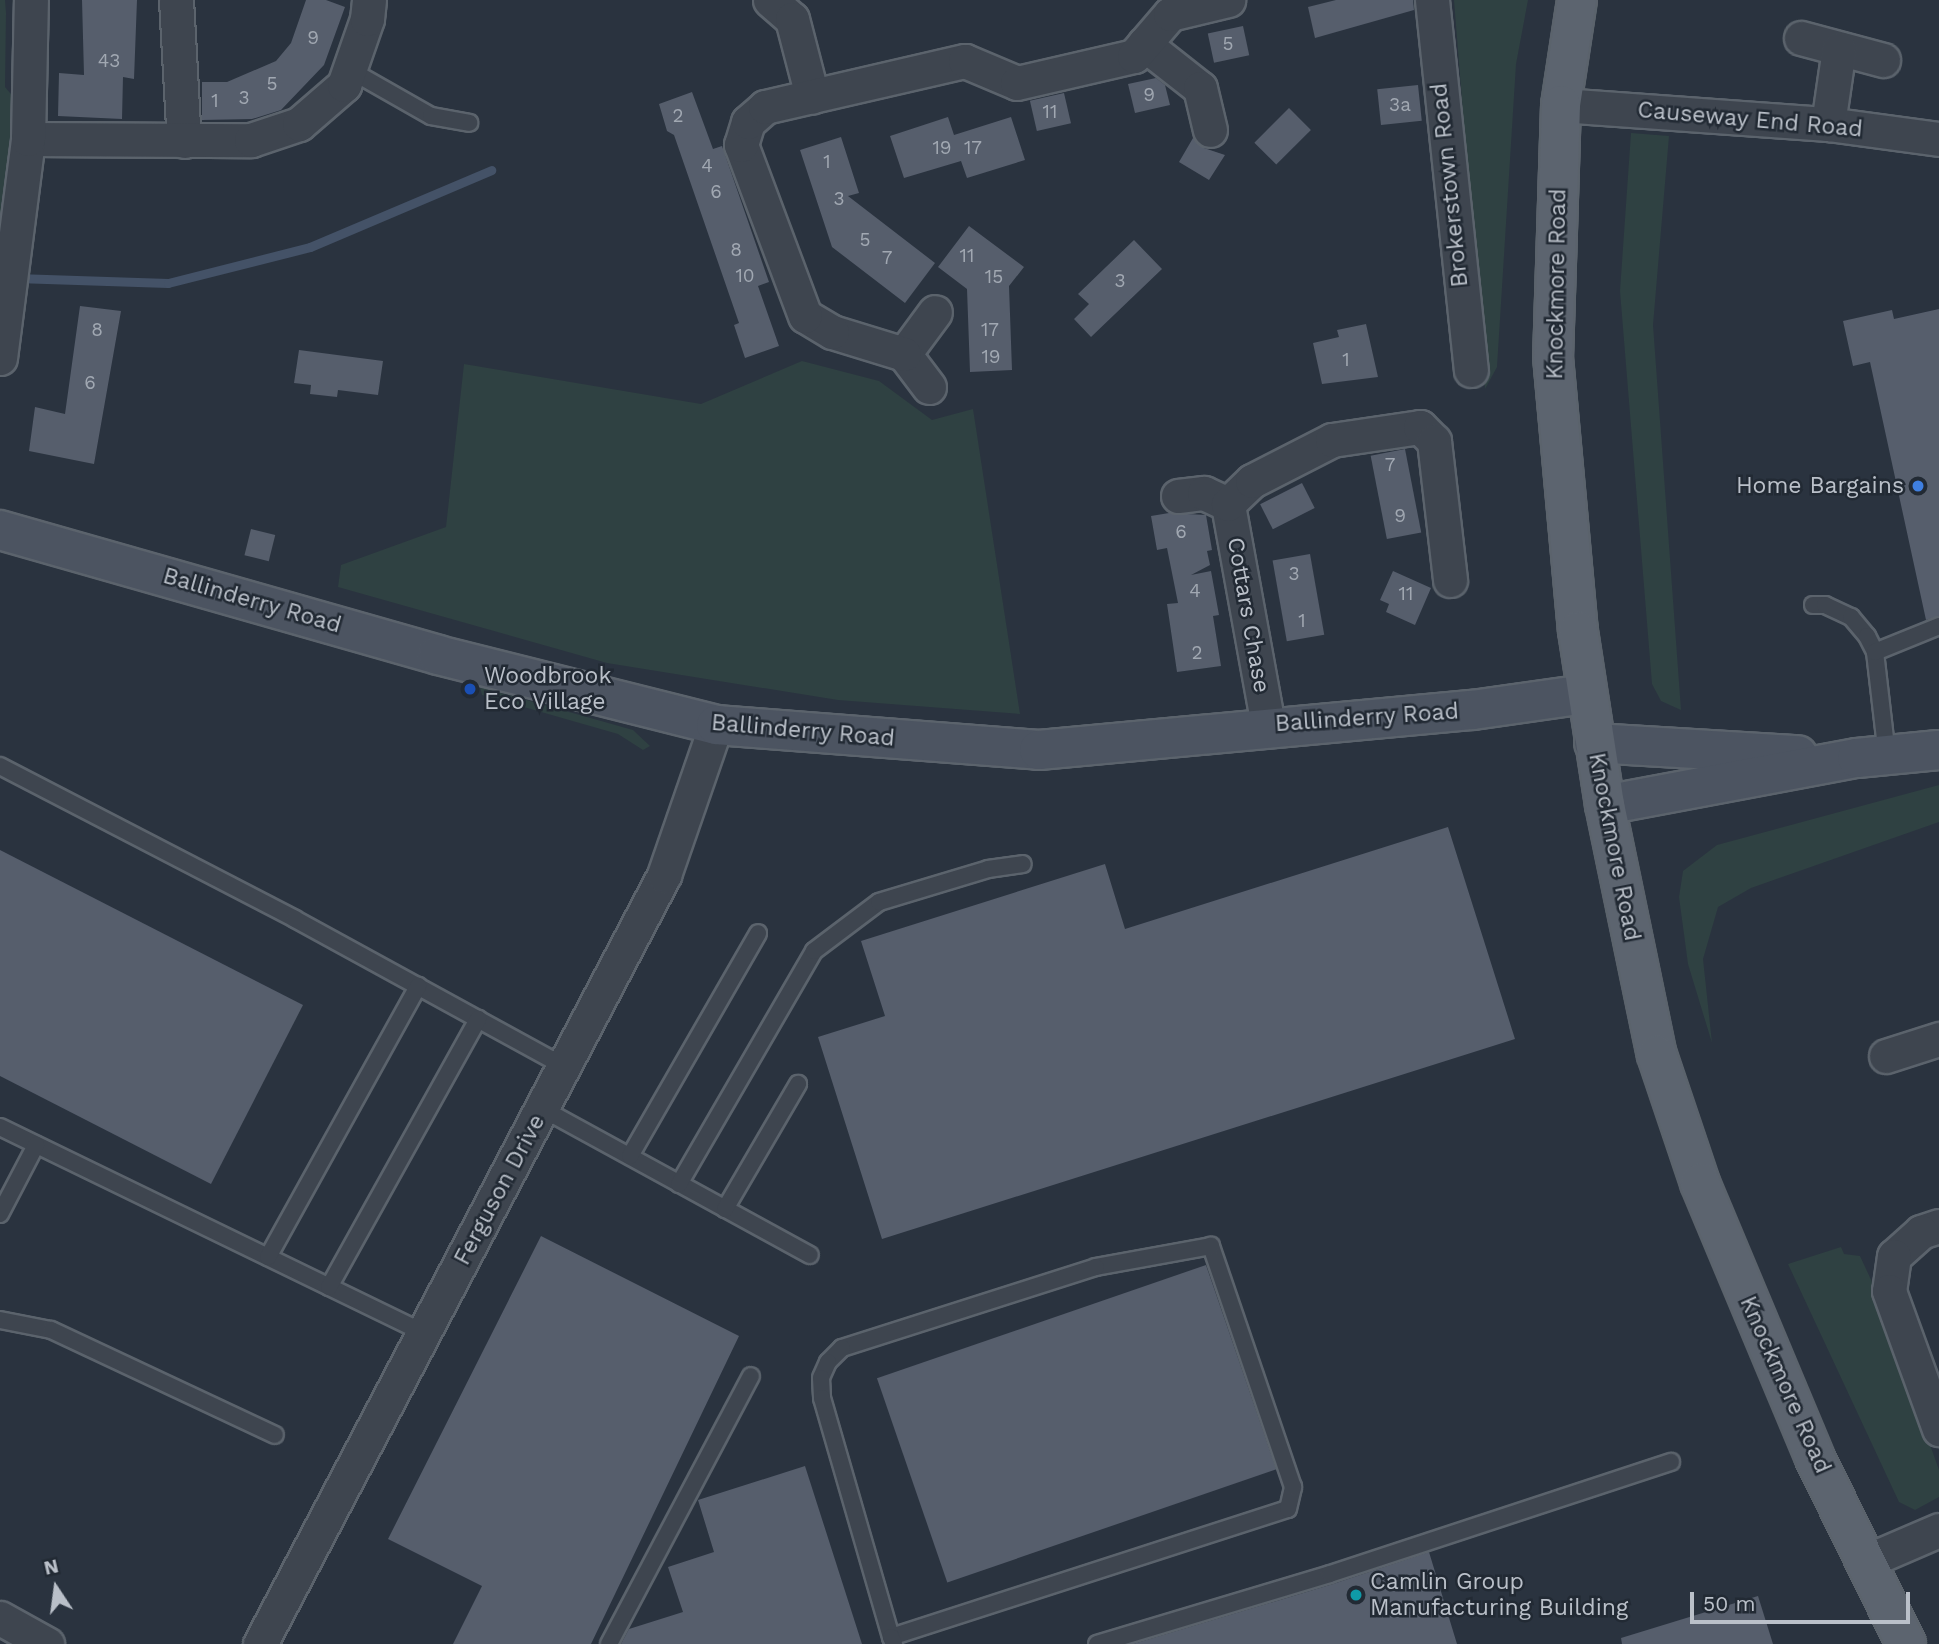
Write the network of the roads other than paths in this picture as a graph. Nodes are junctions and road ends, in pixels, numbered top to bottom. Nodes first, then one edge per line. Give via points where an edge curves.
1 (31, 0) edge
2 (176, 0) edge
3 (369, 0) edge
4 (770, 0) edge
5 (1228, 0) edge
6 (1432, 0) edge
7 (1577, 0) edge
8 (1801, 38) dead end
9 (1144, 44) junction
10 (1839, 49) junction
11 (1884, 61) dead end
12 (350, 70) junction
13 (812, 96) junction
14 (1561, 105) junction
15 (469, 123) dead end
16 (1828, 124) junction
17 (1210, 130) dead end
18 (27, 139) junction
19 (1939, 139) edge
20 (184, 141) junction
21 (5, 311) edge
22 (936, 312) dead end
23 (904, 354) junction
24 (0, 358) edge
25 (1471, 370) dead end
26 (929, 387) dead end
27 (1178, 496) dead end
28 (1228, 504) junction
29 (0, 530) edge
30 (1450, 580) dead end
31 (1812, 605) dead end
32 (1939, 626) edge
33 (1875, 652) junction
34 (1586, 694) junction
35 (716, 725) junction
36 (1268, 725) junction
37 (1594, 743) junction
38 (1939, 750) edge
39 (1872, 756) junction
40 (0, 766) edge
41 (1605, 805) junction
42 (1023, 864) dead end
43 (758, 933) dead end
44 (418, 986) junction
45 (478, 1019) junction
46 (1939, 1039) edge
47 (1886, 1056) dead end
48 (565, 1067) junction
49 (798, 1084) dead end
50 (543, 1109) junction
51 (0, 1127) edge
52 (36, 1145) junction
53 (629, 1156) junction
54 (679, 1184) junction
55 (725, 1209) junction
56 (0, 1213) edge
57 (1939, 1226) edge
58 (810, 1255) dead end
59 (268, 1256) junction
60 (329, 1287) junction
61 (0, 1320) edge
62 (424, 1333) junction
63 (751, 1376) dead end
64 (1939, 1429) edge
65 (275, 1435) dead end
66 (1671, 1462) dead end
67 (1939, 1530) edge
68 (1867, 1561) junction
69 (0, 1618) edge
70 (892, 1640) edge
71 (47, 1644) edge
72 (260, 1644) edge
73 (609, 1644) edge
74 (1097, 1644) edge
75 (1906, 1644) edge

1 - 18 street
2 - 20 street
3 - 12 street
4 - 13 street via 792,19
5 - 9 street via 1170,14
6 - 25 street, Brokerstown Road
7 - 14 main road, Knockmore Road
8 - 10 street
9 - 13 street via 1135,56 1017,83 965,61
9 - 17 street via 1200,88
10 - 11 street
10 - 16 street
12 - 15 lane via 431,116
12 - 20 street via 344,85 299,124 251,140
13 - 23 street via 765,107 748,122 741,145 782,260 805,316 832,332
14 - 16 street, Causeway End Road
14 - 34 main road, Knockmore Road via 1553,357
16 - 19 street, Causeway End Road
18 - 20 street
18 - 21 street
21 - 24 street
22 - 23 street
23 - 26 street
27 - 28 street, Cottars Chase via 1204,493
28 - 30 street, Cottars Chase via 1252,481 1313,447 1420,427 1434,441 1434,547
28 - 36 street, Cottars Chase
29 - 35 main road, Ballinderry Road via 438,655
31 - 33 lane via 1825,605 1851,617
32 - 33 lane
33 - 39 lane
34 - 36 main road, Ballinderry Road via 1473,710
34 - 37 main road, Knockmore Road
35 - 36 main road, Ballinderry Road via 1039,750 1126,745
35 - 48 street, Ferguson Drive via 664,875
37 - 39 main road
37 - 41 main road, Knockmore Road
38 - 39 main road
39 - 41 main road
40 - 44 lane
41 - 68 main road, Knockmore Road via 1657,1055 1700,1183 1814,1455
42 - 54 lane via 988,869 879,902 814,951
43 - 53 lane
44 - 45 lane
44 - 59 lane
45 - 48 lane
45 - 60 lane
46 - 47 street
48 - 50 street, Ferguson Drive
49 - 55 lane
50 - 53 lane
50 - 62 street, Ferguson Drive
51 - 52 lane
52 - 56 lane
52 - 59 lane
53 - 54 lane
54 - 55 lane
55 - 58 lane
57 - 64 street via 1921,1233 1894,1256 1889,1291
59 - 60 lane
60 - 62 lane
61 - 65 lane via 51,1330
62 - 72 street, Ferguson Drive
63 - 73 lane
66 - 74 lane via 1330,1574
67 - 68 street
68 - 75 main road, Knockmore Road
69 - 71 street
70 - 70 lane via 1288,1510 1293,1487 1211,1246 1096,1267 842,1348 828,1362 821,1378 821,1398

